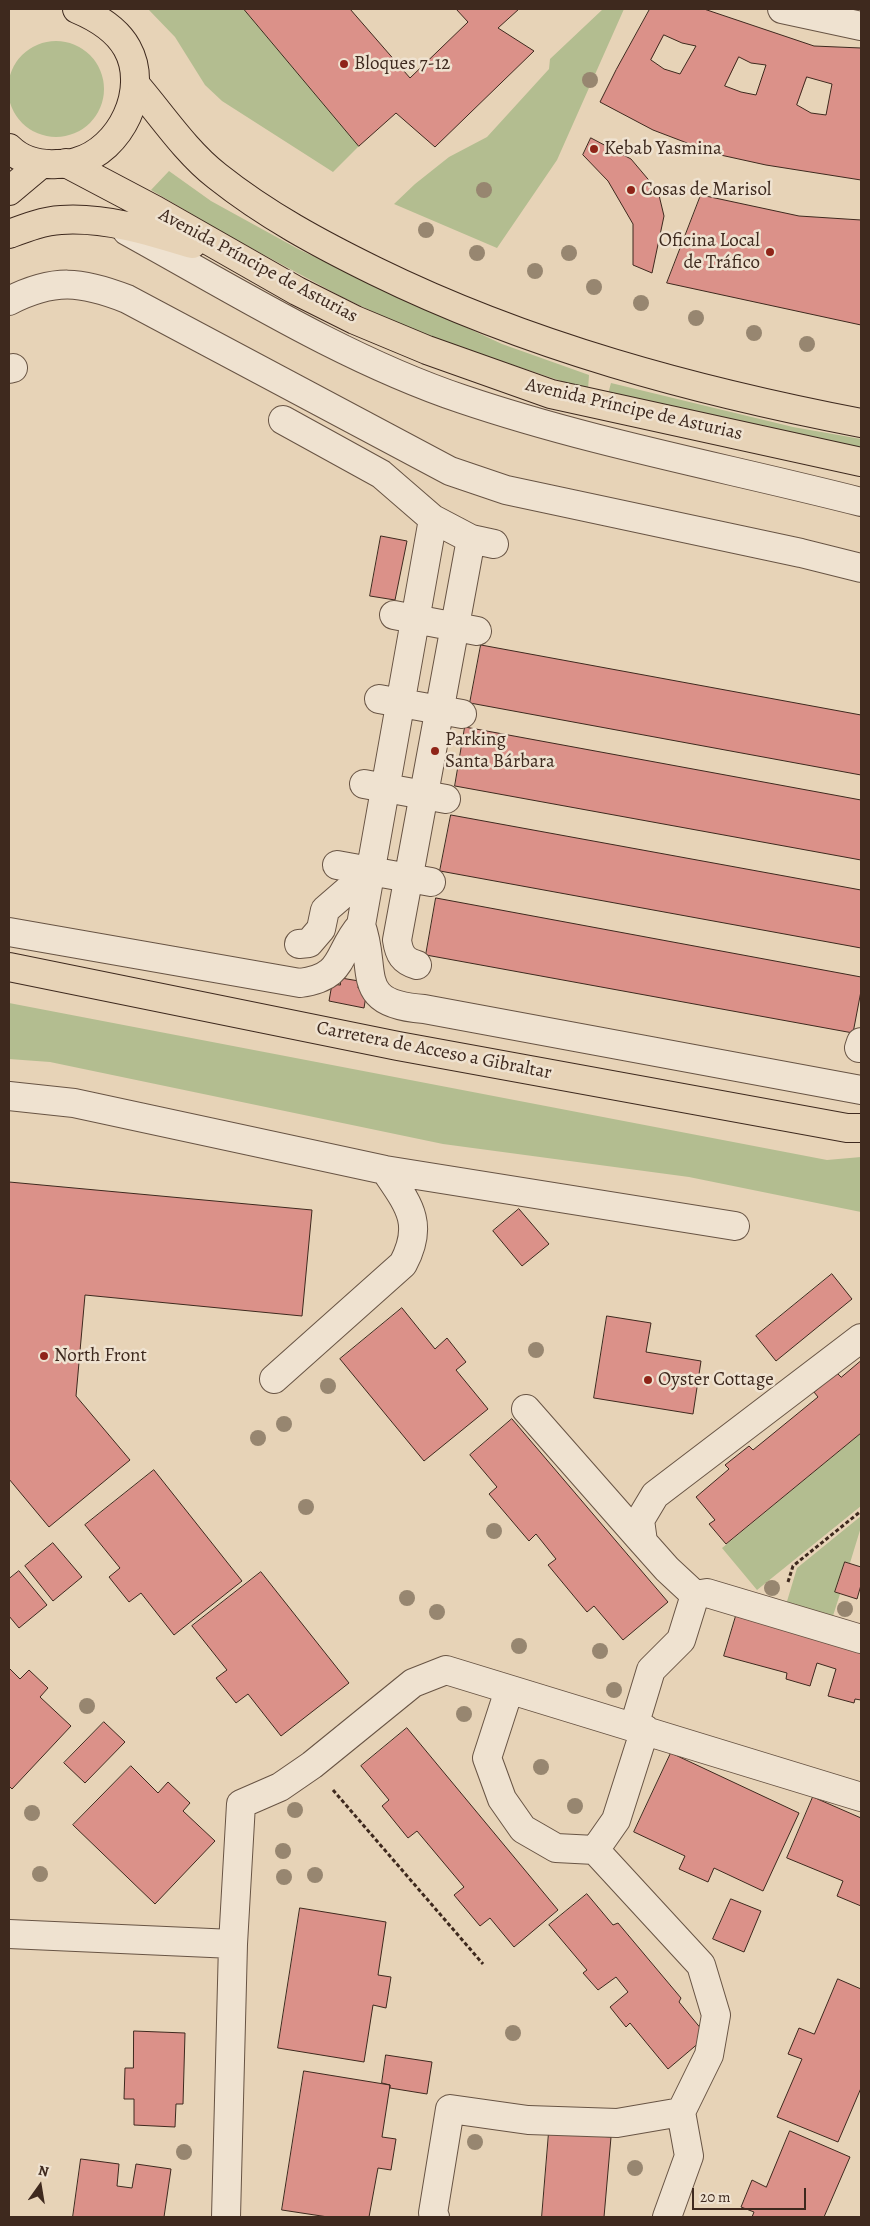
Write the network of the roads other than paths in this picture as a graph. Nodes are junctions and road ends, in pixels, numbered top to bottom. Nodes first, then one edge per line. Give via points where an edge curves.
1 (77, 9) edge
2 (782, 9) edge
3 (861, 26) edge
4 (135, 84) junction
5 (9, 148) edge
6 (53, 164) junction
7 (9, 191) edge
8 (112, 223) junction
9 (9, 234) edge
10 (244, 260) junction
11 (9, 300) edge
12 (428, 350) junction
13 (503, 412) junction
14 (283, 420) dead end
15 (861, 423) edge
16 (861, 462) edge
17 (861, 502) edge
18 (433, 519) junction
19 (861, 568) edge
20 (405, 617) junction
21 (466, 629) junction
22 (390, 701) junction
23 (450, 712) junction
24 (374, 786) junction
25 (435, 797) junction
26 (337, 865) dead end
27 (370, 871) junction
28 (420, 880) junction
29 (361, 924) junction
30 (9, 932) edge
31 (299, 944) dead end
32 (417, 965) dead end
33 (9, 967) edge
34 (861, 1090) edge
35 (9, 1096) edge
36 (861, 1128) edge
37 (385, 1170) junction
38 (735, 1226) dead end
39 (861, 1338) edge
40 (274, 1379) dead end
41 (526, 1409) dead end
42 (643, 1542) junction
43 (695, 1595) junction
44 (861, 1639) edge
45 (510, 1690) junction
46 (640, 1728) junction
47 (861, 1797) edge
48 (595, 1850) junction
49 (9, 1934) edge
50 (233, 1944) junction
51 (681, 2112) junction
52 (226, 2217) edge
53 (435, 2217) edge
54 (668, 2217) edge

1 - 4 main road via 94,17 120,37 131,58
2 - 3 street
4 - 6 main road via 129,114 114,137 98,151 77,162
4 - 15 main road, Avenida Príncipe de Asturias via 215,175 279,220 411,288 497,324 611,362 727,395
5 - 6 main road, Avenida Príncipe de Asturias via 13,153
6 - 7 main road
6 - 10 main road, Avenida Príncipe de Asturias via 155,210
8 - 9 main road via 60,220
8 - 10 main road
8 - 13 street via 359,358 461,399
10 - 12 main road, Avenida Príncipe de Asturias via 355,320
11 - 19 street via 30,290 63,284 96,287 127,299 450,471 506,490
12 - 13 street via 430,359 443,375 463,389 494,402
12 - 16 main road, Avenida Príncipe de Asturias via 551,394
13 - 17 street via 569,432
14 - 18 street via 381,474
18 - 20 street
18 - 21 street via 482,541
20 - 21 street
20 - 22 street
21 - 23 street
22 - 23 street
22 - 24 street
23 - 25 street
24 - 25 street
24 - 27 street
25 - 28 street
26 - 27 street
27 - 28 street
27 - 29 street
27 - 31 street via 324,910 321,929 308,943
28 - 32 street via 397,940 401,957
29 - 30 street via 349,938 336,968 315,981 300,983
29 - 34 street via 367,942 369,977 379,995 407,1008
33 - 36 main road, Carretera de Acceso a Gibraltar via 408,1048
35 - 37 street via 74,1103
37 - 38 street
37 - 40 street via 407,1202 414,1223 412,1247 403,1264
39 - 42 street via 655,1495 640,1520
41 - 42 street
42 - 43 street
43 - 44 street via 707,1593
43 - 46 street via 681,1640 650,1670
45 - 46 street
45 - 48 street via 487,1758 502,1799 523,1829 556,1848
45 - 50 street via 446,1670 413,1683 312,1765 280,1787 241,1804
46 - 47 street
46 - 48 street via 616,1820
48 - 51 street via 701,1965 716,2015 709,2056
49 - 50 street
50 - 52 street
51 - 53 street via 617,2123 528,2120 450,2110
51 - 54 street via 689,2156

